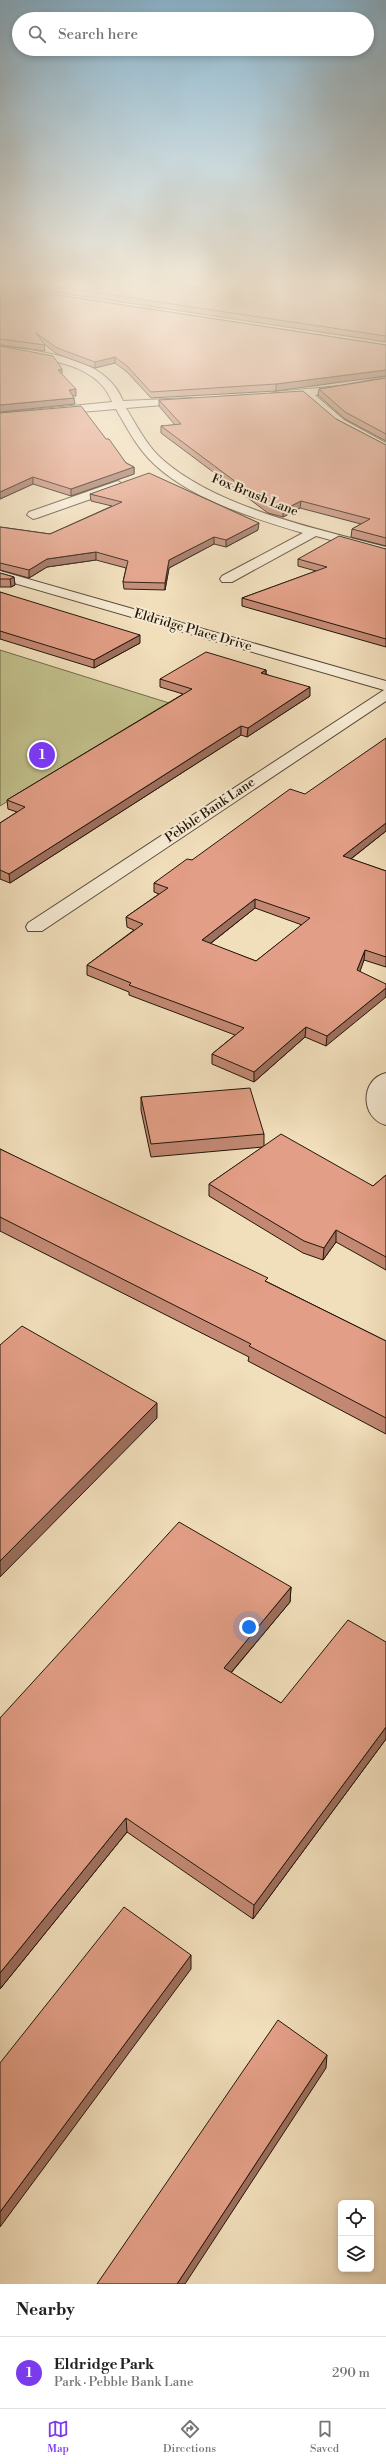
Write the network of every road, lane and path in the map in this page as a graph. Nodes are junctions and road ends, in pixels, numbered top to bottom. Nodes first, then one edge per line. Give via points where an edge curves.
1 (113, 393) edge
2 (307, 393) junction
3 (311, 393) edge
4 (260, 395) edge
5 (197, 399) edge
6 (119, 404) junction
7 (0, 416) edge
8 (386, 448) edge
9 (167, 468) junction
10 (155, 472) dead end
11 (129, 481) edge
12 (33, 516) dead end
13 (314, 532) junction
14 (386, 551) edge
15 (0, 575) edge
16 (227, 580) dead end
17 (386, 686) edge
18 (386, 694) edge
19 (35, 926) dead end
20 (382, 1084) edge
21 (386, 1118) edge

1 - 6 street, Fox Brush Lane
2 - 3 street
2 - 4 street
2 - 8 street via 340,422
5 - 6 street
6 - 7 street
6 - 9 street, Fox Brush Lane via 148,451
9 - 10 street
9 - 13 street, Fox Brush Lane via 211,494 242,508
11 - 12 street
13 - 14 street, Fox Brush Lane
13 - 16 street
15 - 17 street, Eldridge Place Drive
18 - 19 street, Pebble Bank Lane
20 - 21 street via 376,1101 381,1114

